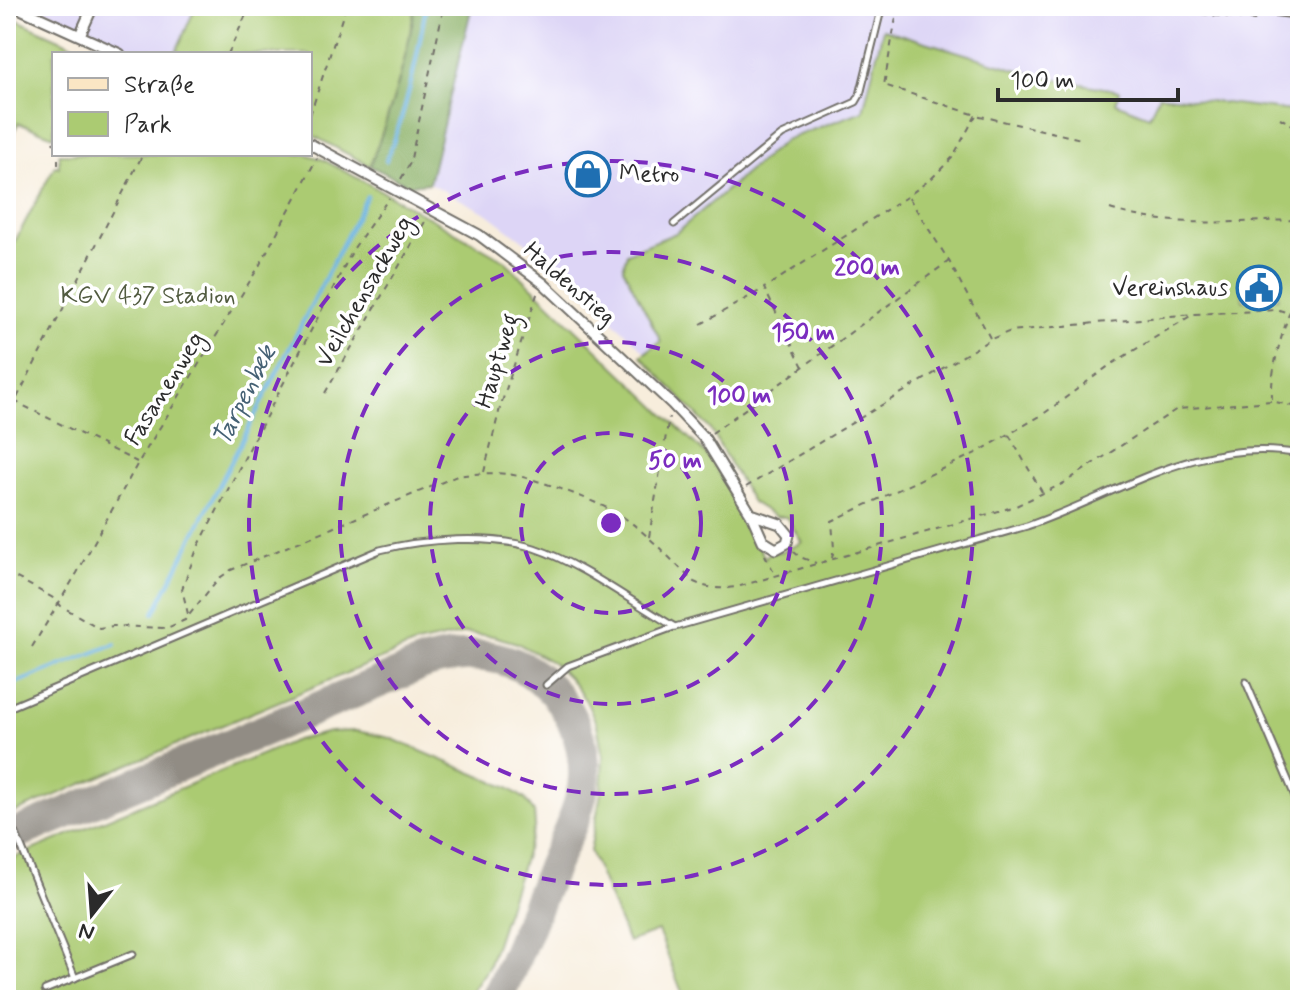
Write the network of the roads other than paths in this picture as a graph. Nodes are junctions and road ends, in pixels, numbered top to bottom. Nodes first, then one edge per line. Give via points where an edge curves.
1 (14, 6) edge
2 (93, 6) edge
3 (882, 6) edge
4 (1300, 11) edge
5 (1262, 13) edge
6 (80, 35) junction
7 (116, 52) edge
8 (312, 145) edge
9 (674, 224) dead end
10 (1300, 454) edge
11 (751, 514) junction
12 (675, 627) junction
13 (1246, 682) dead end
14 (546, 685) dead end
15 (6, 709) edge
16 (1300, 808) edge
17 (16, 834) dead end
18 (133, 954) dead end
19 (75, 978) junction
20 (45, 990) dead end

1 - 6 street
2 - 6 street
3 - 9 lane via 856,102 782,135
4 - 5 main road
6 - 7 street
8 - 11 street, Haldenstieg via 479,235 543,283 705,439
10 - 12 lane via 1257,451 1180,462 1027,526
11 - 11 street, Haldenstieg via 780,524 789,535 787,543 776,549 763,541
12 - 14 lane via 568,666
12 - 15 lane via 533,548 428,540 380,550
13 - 16 lane
17 - 19 lane
18 - 19 lane
19 - 20 lane

